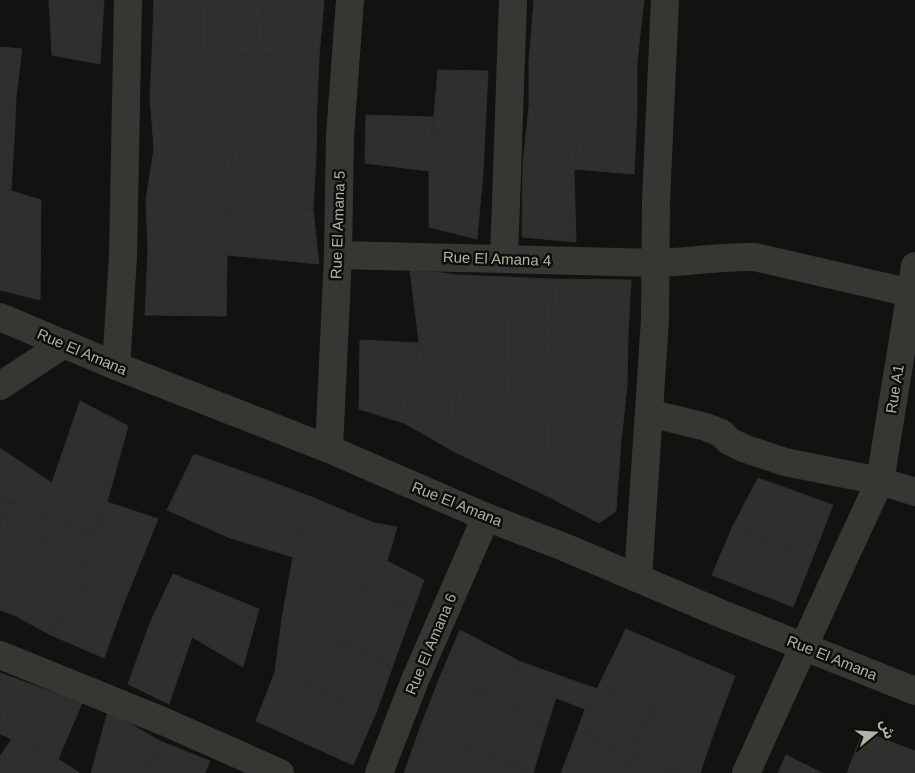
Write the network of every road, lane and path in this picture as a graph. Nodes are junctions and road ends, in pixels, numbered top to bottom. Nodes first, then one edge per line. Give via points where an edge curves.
1 (128, 0) edge
2 (350, 0) edge
3 (513, 0) edge
4 (665, 0) edge
5 (338, 255) junction
6 (504, 259) junction
7 (657, 263) junction
8 (915, 266) edge
9 (911, 293) junction
10 (0, 317) edge
11 (64, 344) junction
12 (116, 366) junction
13 (0, 386) edge
14 (649, 413) junction
15 (329, 449) junction
16 (880, 482) junction
17 (915, 492) edge
18 (486, 517) junction
19 (638, 577) junction
20 (804, 647) junction
21 (0, 655) edge
22 (915, 691) edge
23 (280, 773) edge
24 (378, 773) edge
25 (746, 773) edge

1 - 12 street via 123,256
2 - 5 street, Rue El Amana 5 via 340,136
3 - 6 street
4 - 7 street via 656,201
5 - 6 street, Rue El Amana 4
5 - 15 street, Rue El Amana 5
6 - 7 street, Rue El Amana 4
7 - 9 street, Rue El Amana 4 via 755,256
7 - 14 street
8 - 9 street, Rue A1
9 - 16 street, Rue A1
10 - 11 street, Rue El Amana
11 - 12 street, Rue El Amana
11 - 13 street
12 - 15 street, Rue El Amana
14 - 16 street via 706,427 743,448 785,462
14 - 19 street
15 - 18 street, Rue El Amana
16 - 17 street
16 - 20 street, Rue A1
18 - 19 street, Rue El Amana
18 - 24 street, Rue El Amana 6
19 - 20 street, Rue El Amana
20 - 22 street, Rue El Amana
20 - 25 street, Rue A1
21 - 23 street

